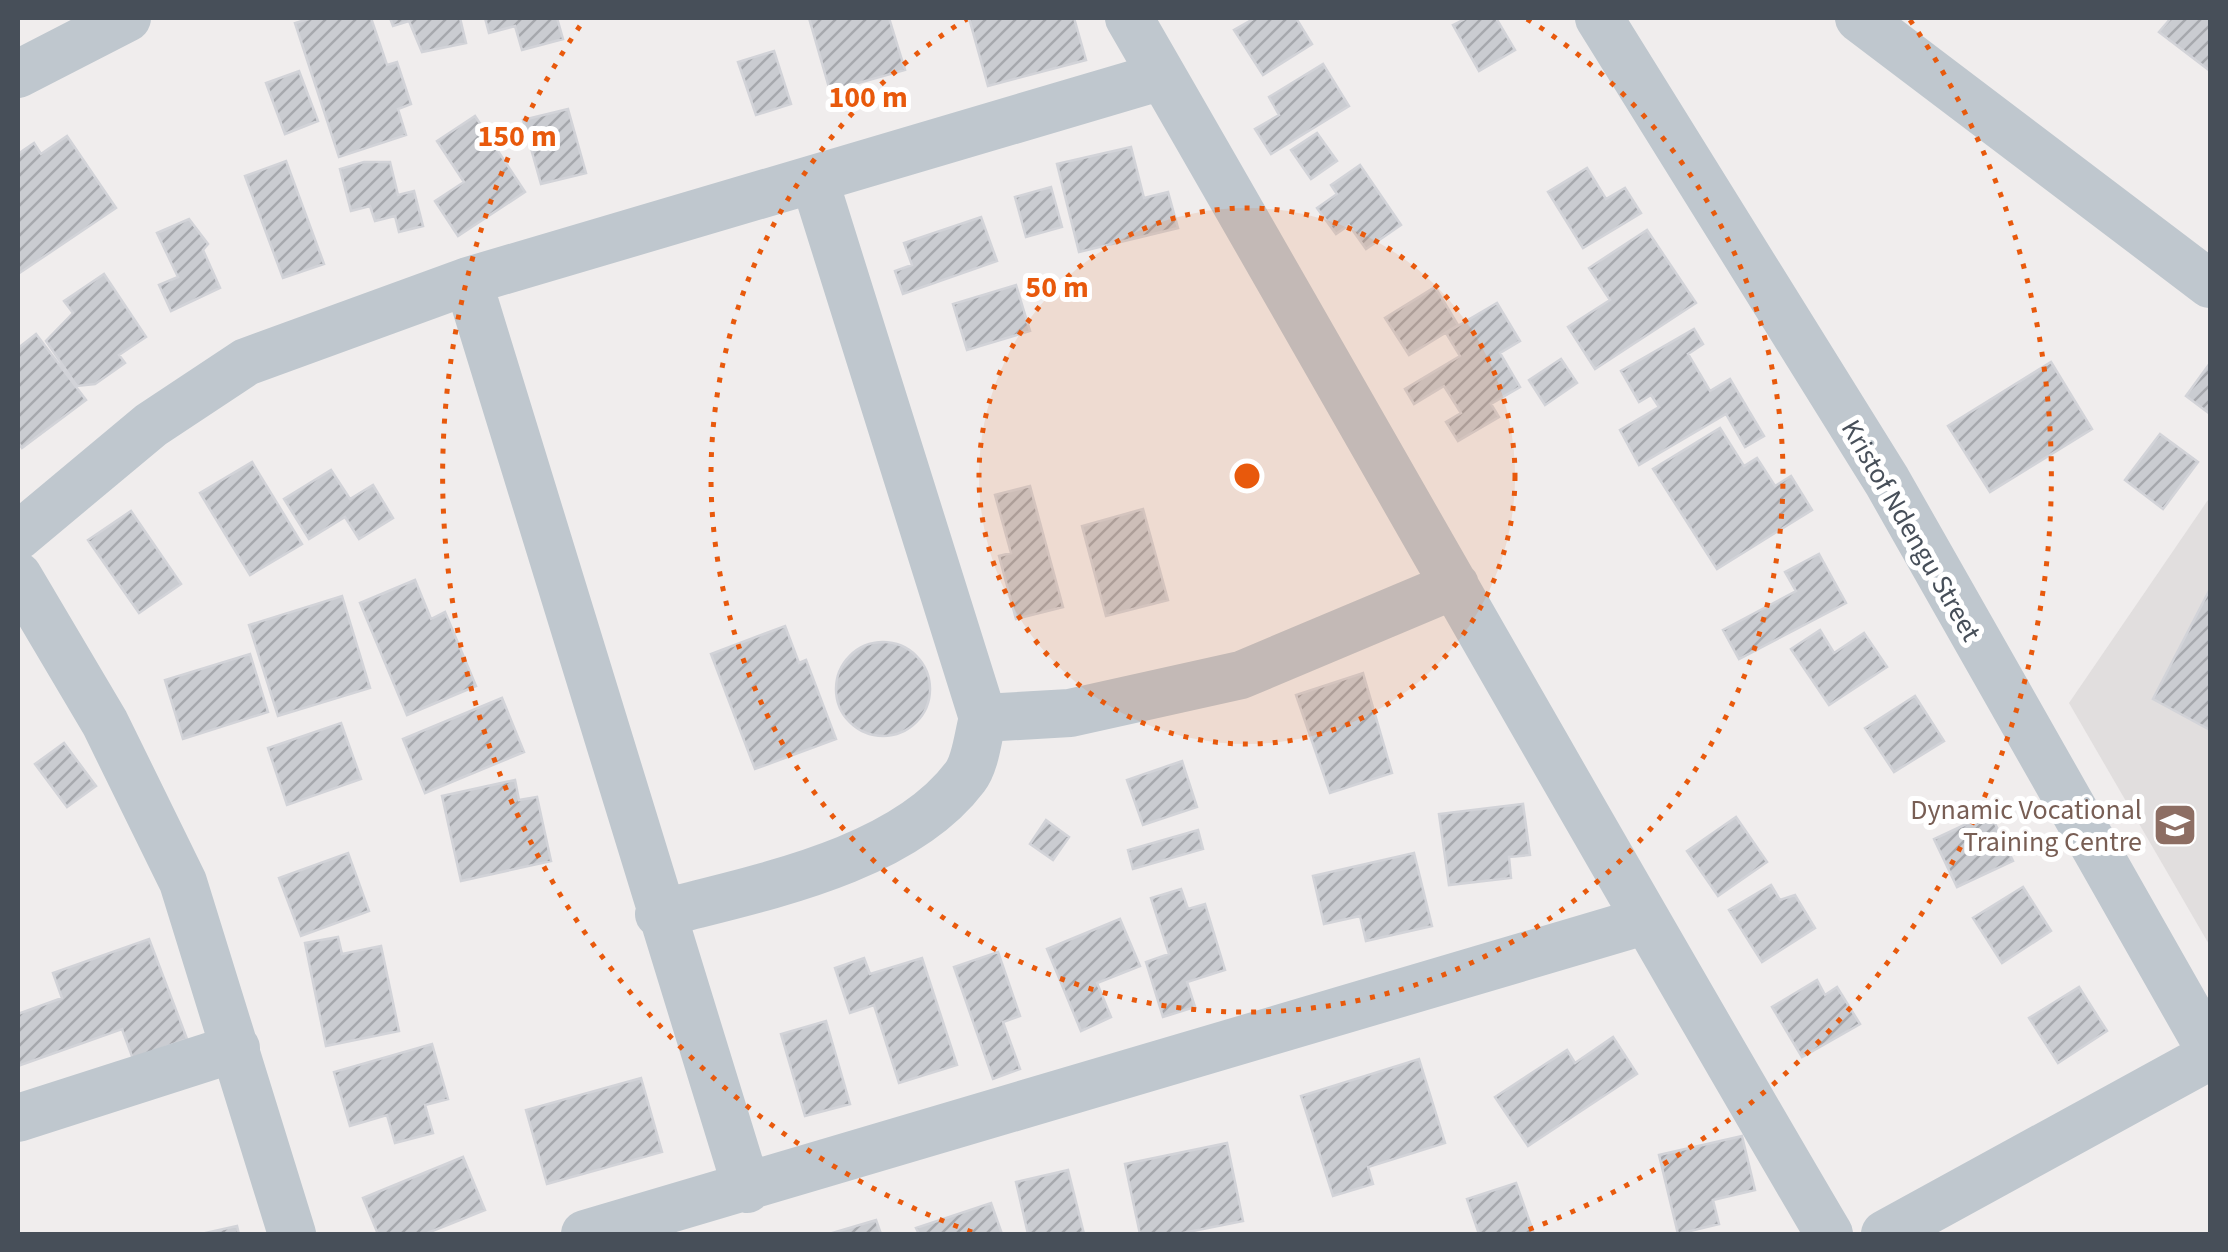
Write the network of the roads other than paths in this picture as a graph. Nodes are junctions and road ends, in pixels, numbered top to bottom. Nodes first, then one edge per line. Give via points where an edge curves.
1 (126, 18) edge
2 (1129, 18) edge
3 (1599, 18) edge
4 (1858, 18) edge
5 (18, 74) edge
6 (1162, 76) junction
7 (814, 179) junction
8 (468, 281) junction
9 (2210, 284) edge
10 (18, 536) edge
11 (18, 576) edge
12 (1455, 585) junction
13 (983, 718) junction
14 (659, 914) junction
15 (1644, 921) junction
16 (236, 1048) junction
17 (2210, 1053) edge
18 (18, 1118) edge
19 (747, 1190) junction
20 (292, 1234) edge
21 (585, 1234) edge
22 (1829, 1234) edge
23 (1885, 1234) edge

1 - 5 street
2 - 6 street
3 - 17 street, Kristof Ndengu Street via 1886,481
4 - 9 street
6 - 7 street
6 - 12 street
7 - 8 street
7 - 13 street
8 - 10 street via 246,362 151,425
8 - 14 street
11 - 16 street via 106,723 183,882
12 - 13 street via 1241,675 1070,714
12 - 15 street
13 - 14 street via 968,775 908,831 790,880
14 - 19 street
15 - 19 street
15 - 22 street
16 - 18 street
16 - 20 street
17 - 23 street
19 - 21 street

